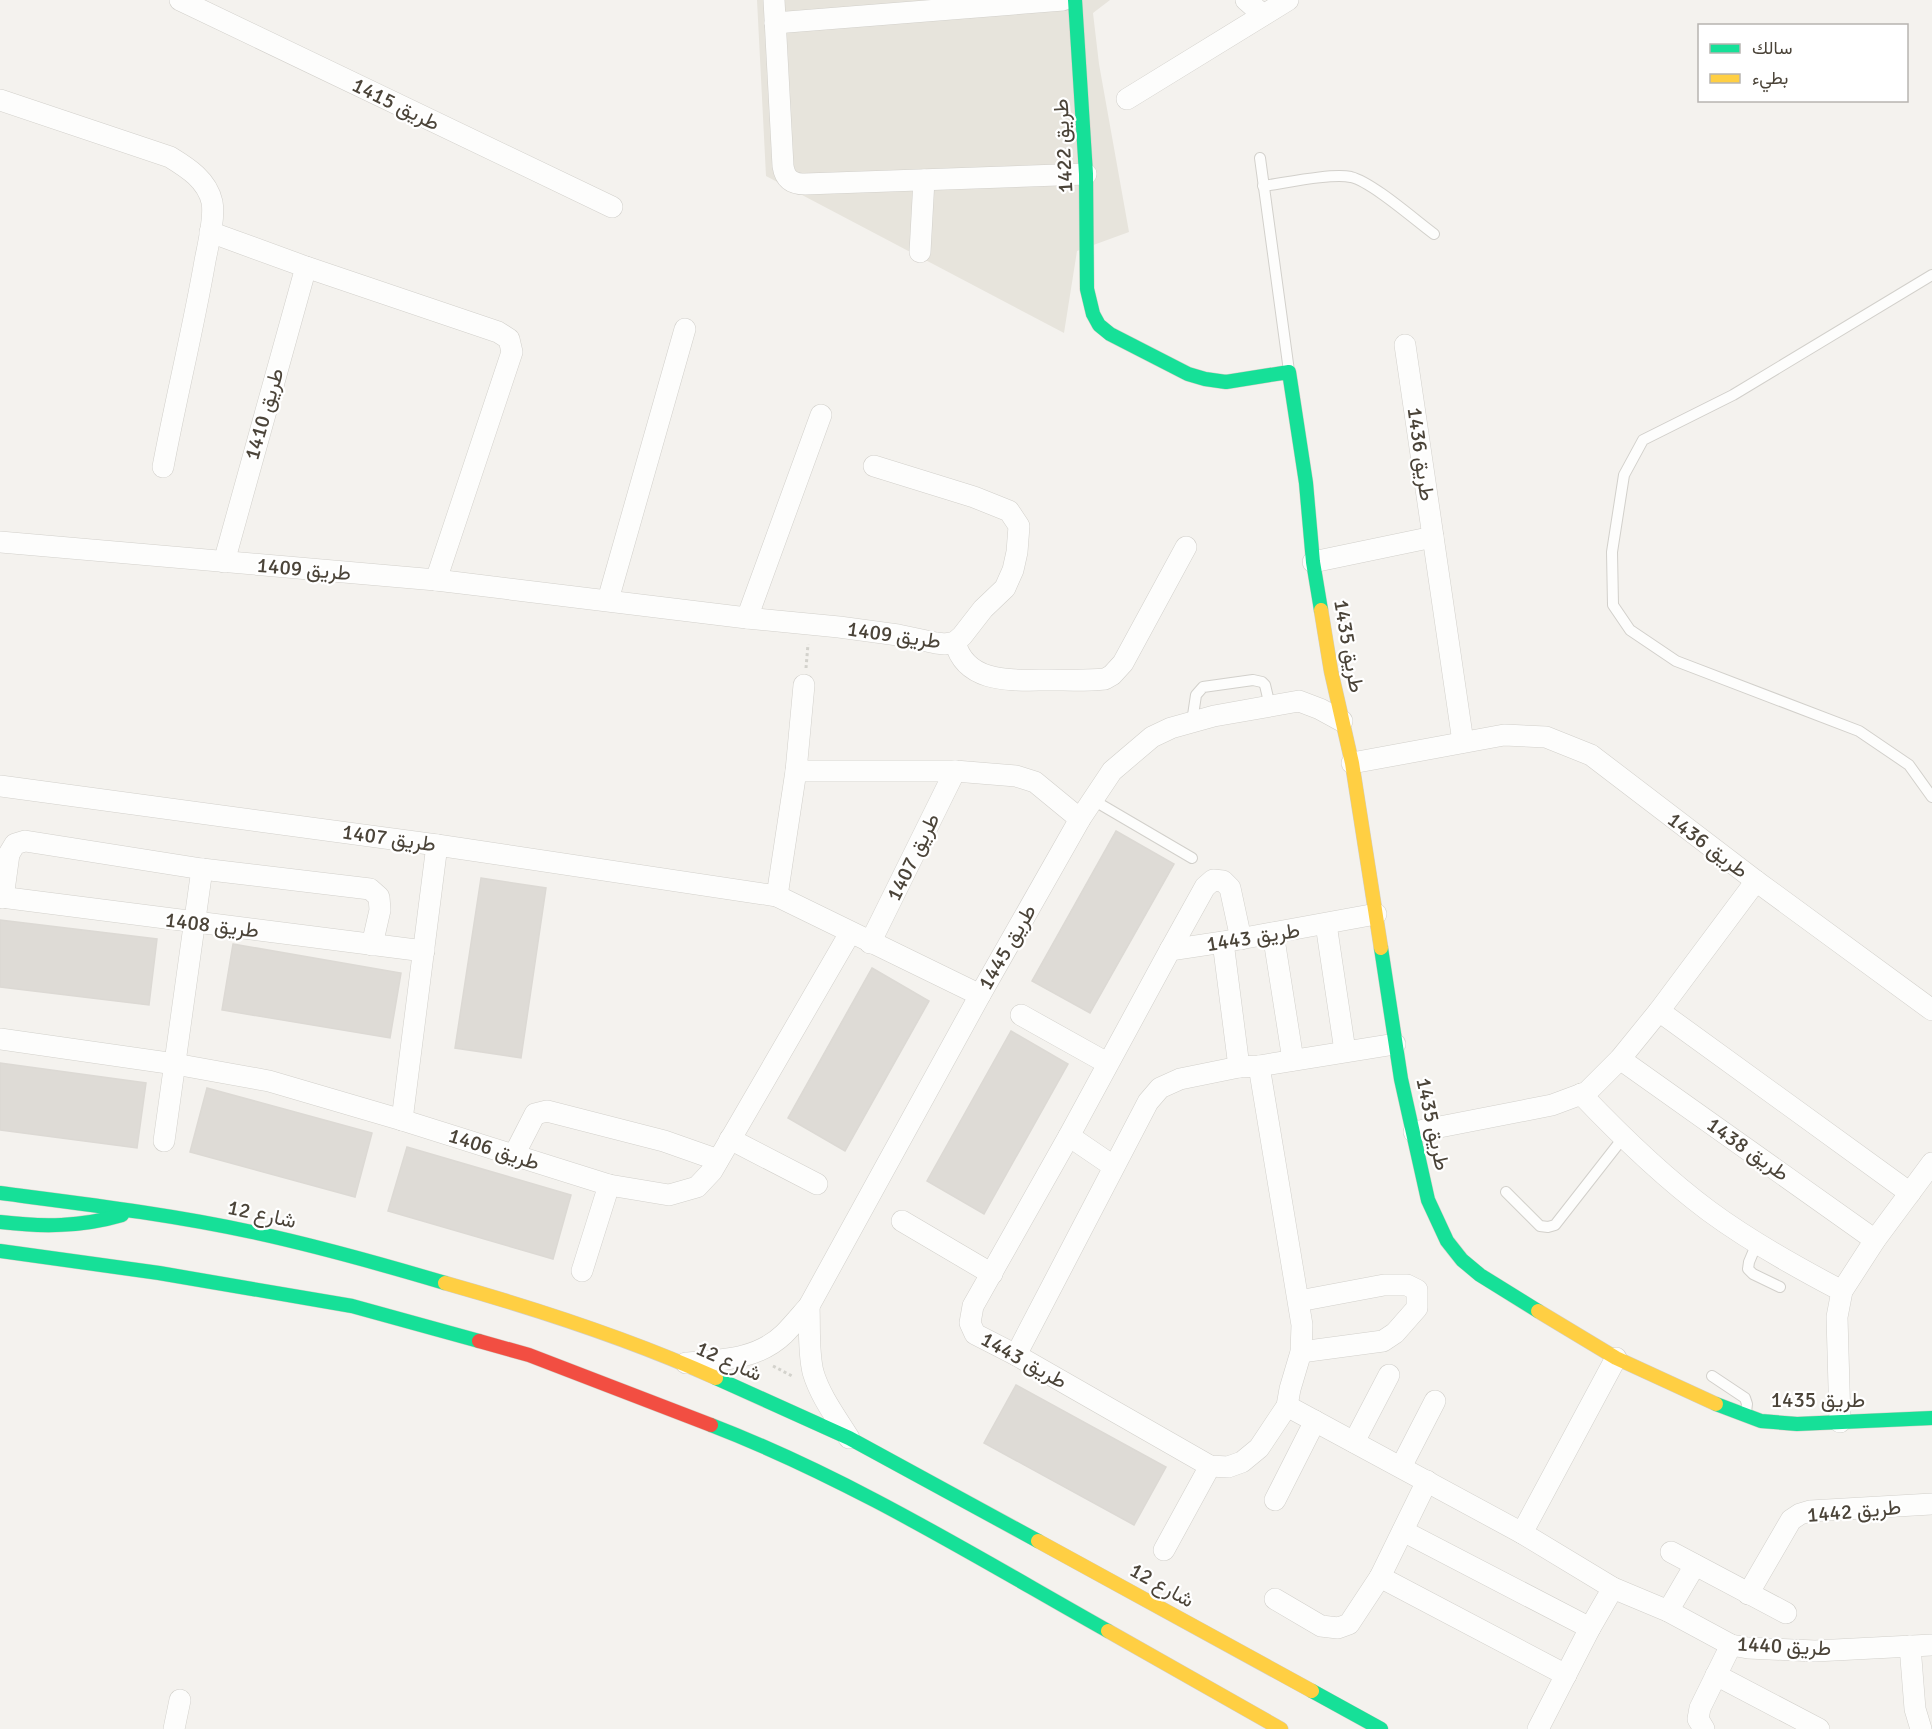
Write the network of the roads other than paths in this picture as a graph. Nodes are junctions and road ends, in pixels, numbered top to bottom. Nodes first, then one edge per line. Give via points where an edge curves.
1 (180, 0) edge
2 (774, 0) edge
3 (1063, 0) edge
4 (1075, 0) edge
5 (1246, 0) edge
6 (1287, 0) edge
7 (1263, 15) junction
8 (775, 23) junction
9 (1127, 99) dead end
10 (0, 100) edge
11 (1260, 158) dead end
12 (1086, 174) junction
13 (924, 180) junction
14 (1263, 186) junction
15 (612, 207) dead end
16 (210, 232) junction
17 (1434, 234) dead end
18 (920, 252) dead end
19 (306, 267) junction
20 (1932, 275) edge
21 (686, 329) dead end
22 (1405, 345) dead end
23 (1289, 372) junction
24 (821, 415) dead end
25 (874, 466) dead end
26 (163, 467) dead end
27 (1433, 537) junction
28 (0, 542) edge
29 (1186, 547) dead end
30 (224, 562) junction
31 (1313, 562) junction
32 (436, 580) junction
33 (608, 600) junction
34 (747, 618) junction
35 (955, 642) junction
36 (1331, 671) junction
37 (804, 685) road end
38 (1299, 701) junction
39 (1270, 706) junction
40 (1342, 721) junction
41 (1192, 722) junction
42 (1463, 742) junction
43 (1352, 763) junction
44 (796, 771) junction
45 (955, 771) junction
46 (0, 786) edge
47 (1932, 796) edge
48 (1093, 800) junction
49 (1080, 819) junction
50 (436, 844) junction
51 (1192, 858) dead end
52 (202, 869) junction
53 (1756, 881) junction
54 (777, 896) junction
55 (1, 898) edge
56 (1376, 914) junction
57 (194, 923) junction
58 (1326, 924) junction
59 (850, 933) junction
60 (1273, 933) junction
61 (1232, 940) junction
62 (870, 943) junction
63 (372, 945) junction
64 (1170, 950) junction
65 (424, 951) junction
66 (980, 995) junction
67 (1932, 1010) edge
68 (1659, 1011) junction
69 (1021, 1015) dead end
70 (0, 1039) edge
71 (1395, 1044) junction
72 (1345, 1051) junction
73 (1620, 1059) junction
74 (1293, 1060) junction
75 (1107, 1063) junction
76 (175, 1064) junction
77 (1249, 1066) junction
78 (1581, 1094) junction
79 (402, 1120) junction
80 (1414, 1132) junction
81 (1069, 1136) junction
82 (730, 1138) junction
83 (1623, 1138) junction
84 (164, 1141) dead end
85 (514, 1155) junction
86 (718, 1160) junction
87 (1932, 1163) edge
88 (1113, 1166) junction
89 (817, 1184) dead end
90 (609, 1185) junction
91 (1506, 1192) dead end
92 (1910, 1192) junction
93 (1, 1193) edge
94 (136, 1211) junction
95 (903, 1221) dead end
96 (0, 1222) edge
97 (1875, 1240) junction
98 (1757, 1243) junction
99 (0, 1251) edge
100 (582, 1271) dead end
101 (992, 1274) junction
102 (1780, 1287) dead end
103 (1842, 1291) junction
104 (1299, 1301) junction
105 (809, 1306) junction
106 (1301, 1352) junction
107 (1016, 1355) junction
108 (1616, 1358) junction
109 (683, 1363) junction
110 (1389, 1375) dead end
111 (1712, 1376) dead end
112 (1436, 1401) dead end
113 (1287, 1406) junction
114 (1745, 1415) junction
115 (1932, 1418) edge
116 (1315, 1421) junction
117 (1840, 1422) junction
118 (849, 1438) junction
119 (1354, 1442) junction
120 (1210, 1466) junction
121 (1401, 1467) junction
122 (1427, 1481) junction
123 (1275, 1500) dead end
124 (1932, 1504) edge
125 (1403, 1531) junction
126 (1522, 1533) junction
127 (1164, 1550) dead end
128 (1671, 1552) dead end
129 (1695, 1565) junction
130 (1380, 1577) junction
131 (1614, 1588) junction
132 (1748, 1594) junction
133 (1275, 1599) dead end
134 (1668, 1611) junction
135 (1786, 1614) dead end
136 (1590, 1628) junction
137 (1731, 1645) junction
138 (1932, 1645) edge
139 (1910, 1646) junction
140 (1566, 1675) junction
141 (1716, 1675) junction
142 (180, 1700) dead end
143 (174, 1729) edge
144 (1281, 1729) edge
145 (1381, 1729) edge
146 (1538, 1729) edge
147 (1704, 1729) edge
148 (1819, 1729) edge
149 (1921, 1729) edge

1 - 15 street, طريق 1415
2 - 8 street
3 - 8 street
4 - 12 street, طريق 1422
5 - 7 street
6 - 7 street
7 - 9 street
8 - 13 street via 783,166 788,178 799,184
10 - 16 street via 170,157 191,170 207,188 212,204
11 - 14 lane
12 - 13 street
12 - 23 street, طريق 1422 via 1087,289 1099,325 1188,374 1226,382
13 - 18 street
14 - 17 lane via 1352,177
14 - 23 lane
16 - 19 street
16 - 26 street
19 - 30 street, طريق 1410
19 - 32 street via 498,332 512,345
20 - 47 lane via 1733,395 1643,440 1624,475 1612,552 1613,605 1630,630 1676,661 1859,731 1909,765
21 - 33 street
22 - 27 street, طريق 1436
23 - 31 street, طريق 1435
24 - 34 street
25 - 35 street, طريق 1409 via 1009,511 1019,526 1013,570 1005,588
27 - 31 street
27 - 42 street, طريق 1436
28 - 30 street, طريق 1409
29 - 35 street via 1123,663 1105,679 992,678 968,666
30 - 32 street, طريق 1409
31 - 36 street, طريق 1435
32 - 33 street, طريق 1409
33 - 34 street, طريق 1409
34 - 35 street, طريق 1409 via 936,643
36 - 38 street, طريق 1445
36 - 40 street, طريق 1435
37 - 44 street
38 - 39 street, طريق 1445
38 - 40 street
39 - 41 street, طريق 1445
39 - 41 lane via 1265,685 1257,680 1208,686 1196,695
40 - 43 street, طريق 1435
41 - 48 street, طريق 1445 via 1152,737 1112,771
42 - 43 street, طريق 1436
42 - 53 street, طريق 1436 via 1504,735 1546,737 1591,755
43 - 56 street, طريق 1435
44 - 45 street
44 - 54 street
45 - 49 street via 996,773 1035,782
45 - 62 street, طريق 1407
46 - 50 street, طريق 1407
48 - 49 street, طريق 1445
48 - 51 lane
49 - 66 street, طريق 1445
50 - 54 street, طريق 1407
50 - 65 street
52 - 55 street via 25,842 15,844 9,854
52 - 57 street
52 - 63 street via 370,889 379,897 380,910
53 - 67 street, طريق 1436
53 - 68 street
54 - 59 street, طريق 1407
55 - 57 street, طريق 1408
56 - 58 street, طريق 1443
56 - 71 street, طريق 1435
57 - 63 street, طريق 1408
57 - 76 street
58 - 60 street, طريق 1443
58 - 72 street
59 - 62 street, طريق 1407
59 - 82 street, طريق 1406
60 - 61 street, طريق 1443
60 - 74 street
61 - 64 street, طريق 1443
61 - 64 street via 1230,888 1213,880 1205,887
61 - 77 street
62 - 66 street, طريق 1407
63 - 65 street, طريق 1408
64 - 75 street, طريق 1443
65 - 79 street
66 - 105 street, طريق 1445
68 - 73 street
68 - 92 street
69 - 75 street
70 - 76 street, طريق 1406
71 - 72 street
71 - 80 street, طريق 1435
72 - 74 street
73 - 78 street
73 - 97 street, طريق 1438
74 - 77 street
75 - 81 street, طريق 1443
76 - 79 street, طريق 1406 via 269,1081
76 - 84 street
77 - 88 street via 1180,1079 1160,1088 1148,1102
77 - 104 street
78 - 80 street via 1552,1105
78 - 83 street
79 - 85 street, طريق 1406
80 - 108 street, طريق 1435 via 1428,1200 1447,1241 1462,1260
81 - 88 street
81 - 101 street, طريق 1443
82 - 86 street, طريق 1406
82 - 89 street
83 - 91 lane via 1555,1225 1540,1226
83 - 98 street via 1665,1176
85 - 86 street via 535,1114 547,1111 664,1141
85 - 90 street, طريق 1406
86 - 90 street, طريق 1406 via 697,1187 682,1193 669,1195
87 - 92 street
88 - 107 street
90 - 100 street
92 - 97 street
93 - 94 street, شارع 12
94 - 96 street via 74,1226
94 - 109 street, شارع 12 via 252,1232 382,1264
95 - 101 street
97 - 103 street
98 - 102 lane via 1748,1269
98 - 103 street
99 - 144 street via 352,1306 529,1355 757,1443 860,1492
101 - 107 street, طريق 1443 via 973,1306 970,1323 975,1334
103 - 117 street via 1837,1317
104 - 106 street
104 - 106 street via 1384,1285 1407,1285 1417,1290 1418,1299 1417,1308 1404,1324 1383,1341
105 - 109 street, طريق 1445 via 783,1335 750,1355
105 - 118 street, طريق 1445 via 814,1372 820,1390
106 - 113 street
107 - 120 street, طريق 1443
108 - 114 street, طريق 1435
108 - 126 street
109 - 118 street, شارع 12
110 - 119 street
111 - 114 lane via 1745,1398
112 - 121 street
113 - 116 street, طريق 1440
113 - 120 street via 1259,1448 1242,1462 1228,1467
114 - 117 street, طريق 1435 via 1797,1424
115 - 117 street, طريق 1435
116 - 119 street, طريق 1440
116 - 123 street
118 - 145 street, شارع 12
119 - 121 street, طريق 1440
120 - 127 street
121 - 122 street, طريق 1440
122 - 125 street
122 - 126 street, طريق 1440
124 - 132 street, طريق 1442 via 1800,1514 1791,1520
125 - 130 street
125 - 136 street
126 - 131 street, طريق 1440
128 - 129 street
129 - 132 street
129 - 134 street
130 - 133 street via 1349,1624 1338,1628 1321,1626
130 - 140 street
131 - 134 street, طريق 1440
131 - 136 street
132 - 135 street
134 - 137 street, طريق 1440
136 - 140 street
137 - 139 street, طريق 1440 via 1815,1651
137 - 141 street
138 - 139 street, طريق 1440
139 - 149 street via 1915,1709
140 - 146 street
141 - 147 street via 1700,1708 1698,1719
141 - 148 street
142 - 143 street

